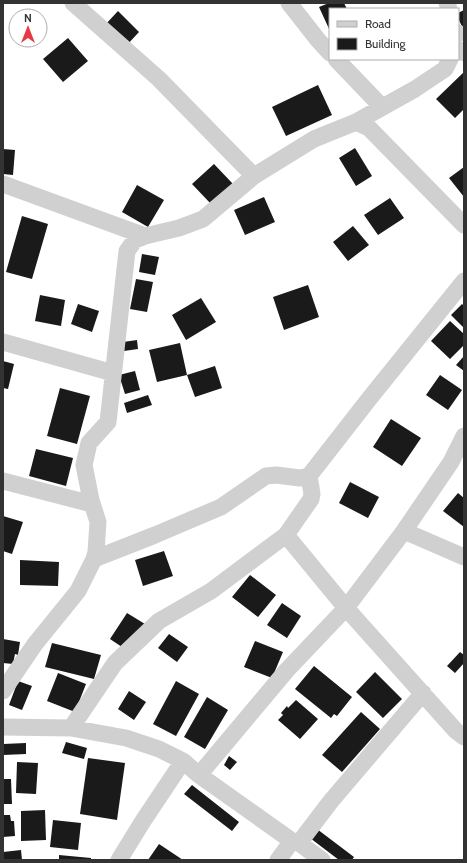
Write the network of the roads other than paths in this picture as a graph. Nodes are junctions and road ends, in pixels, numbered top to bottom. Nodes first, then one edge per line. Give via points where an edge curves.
1 (73, 3) edge
2 (289, 3) edge
3 (329, 51) edge
4 (337, 60) edge
5 (450, 60) edge
6 (382, 108) junction
7 (356, 122) junction
8 (254, 176) junction
9 (3, 184) edge
10 (464, 225) edge
11 (145, 236) junction
12 (464, 281) edge
13 (3, 342) edge
14 (113, 373) junction
15 (464, 436) edge
16 (309, 476) junction
17 (3, 480) edge
18 (92, 504) junction
19 (404, 531) junction
20 (286, 535) junction
21 (464, 557) edge
22 (94, 559) junction
23 (346, 608) junction
24 (3, 691) edge
25 (423, 693) junction
26 (3, 727) edge
27 (70, 728) junction
28 (464, 737) edge
29 (184, 761) junction
30 (199, 775) junction
31 (296, 842) junction
32 (119, 860) edge
33 (278, 860) edge
34 (322, 860) edge

1 - 8 street via 159,79
2 - 3 street
4 - 6 street
5 - 6 street via 445,69
6 - 7 street
7 - 8 street via 314,139
7 - 10 street via 369,128
8 - 11 street via 203,219
9 - 11 street
11 - 14 street via 135,240 127,251
12 - 16 street
13 - 14 street
14 - 18 street via 108,422 89,443 84,465
15 - 19 street via 451,462
16 - 20 street via 311,499
16 - 22 street via 266,476 221,507
17 - 18 street
18 - 22 street via 98,522
19 - 21 street
19 - 23 street
20 - 23 street
20 - 27 street via 211,591 159,621 115,663
22 - 24 street via 78,591 35,644
23 - 25 street
23 - 30 street via 287,670
25 - 28 street
25 - 31 street
26 - 27 street
27 - 29 street via 126,738
29 - 30 street
29 - 32 street
30 - 31 street
31 - 33 street
31 - 34 street

